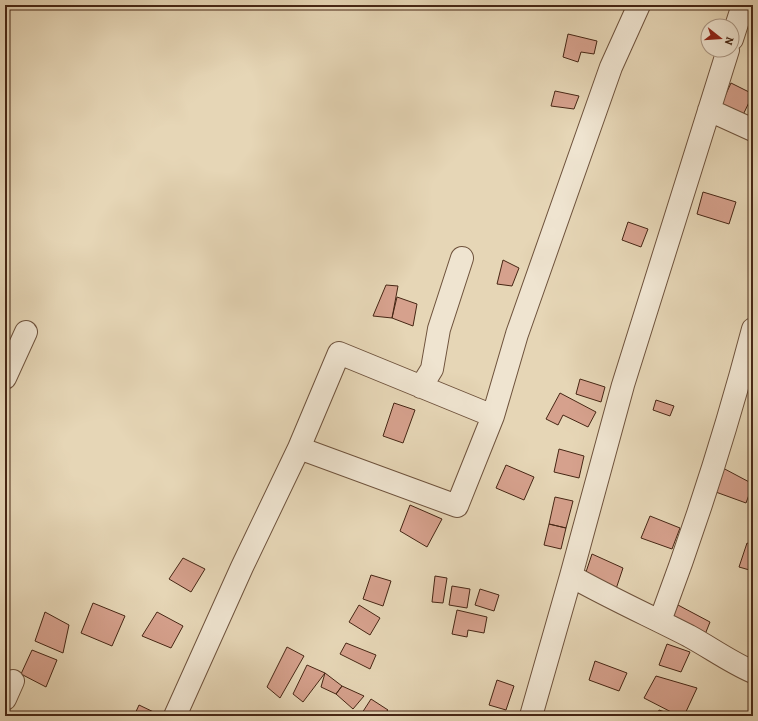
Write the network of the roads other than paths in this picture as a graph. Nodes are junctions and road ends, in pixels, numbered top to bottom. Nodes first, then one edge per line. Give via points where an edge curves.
1 (639, 5) edge
2 (743, 5) edge
3 (739, 18) edge
4 (725, 58) edge
5 (709, 110) junction
6 (753, 130) edge
7 (462, 258) dead end
8 (753, 329) edge
9 (26, 332) dead end
10 (5, 378) edge
11 (421, 387) junction
12 (493, 416) junction
13 (299, 448) junction
14 (571, 576) junction
15 (660, 621) junction
16 (752, 668) edge
17 (175, 716) edge
18 (531, 716) edge

1 - 12 street via 611,67 517,334
2 - 3 street
4 - 5 street
5 - 6 street
5 - 14 street via 623,384
7 - 11 street via 440,329 432,369
8 - 15 street via 723,437 688,547
9 - 10 street
11 - 12 street
11 - 13 street via 339,353
12 - 13 street via 457,506
13 - 17 street
14 - 15 street
14 - 18 street
15 - 16 street

